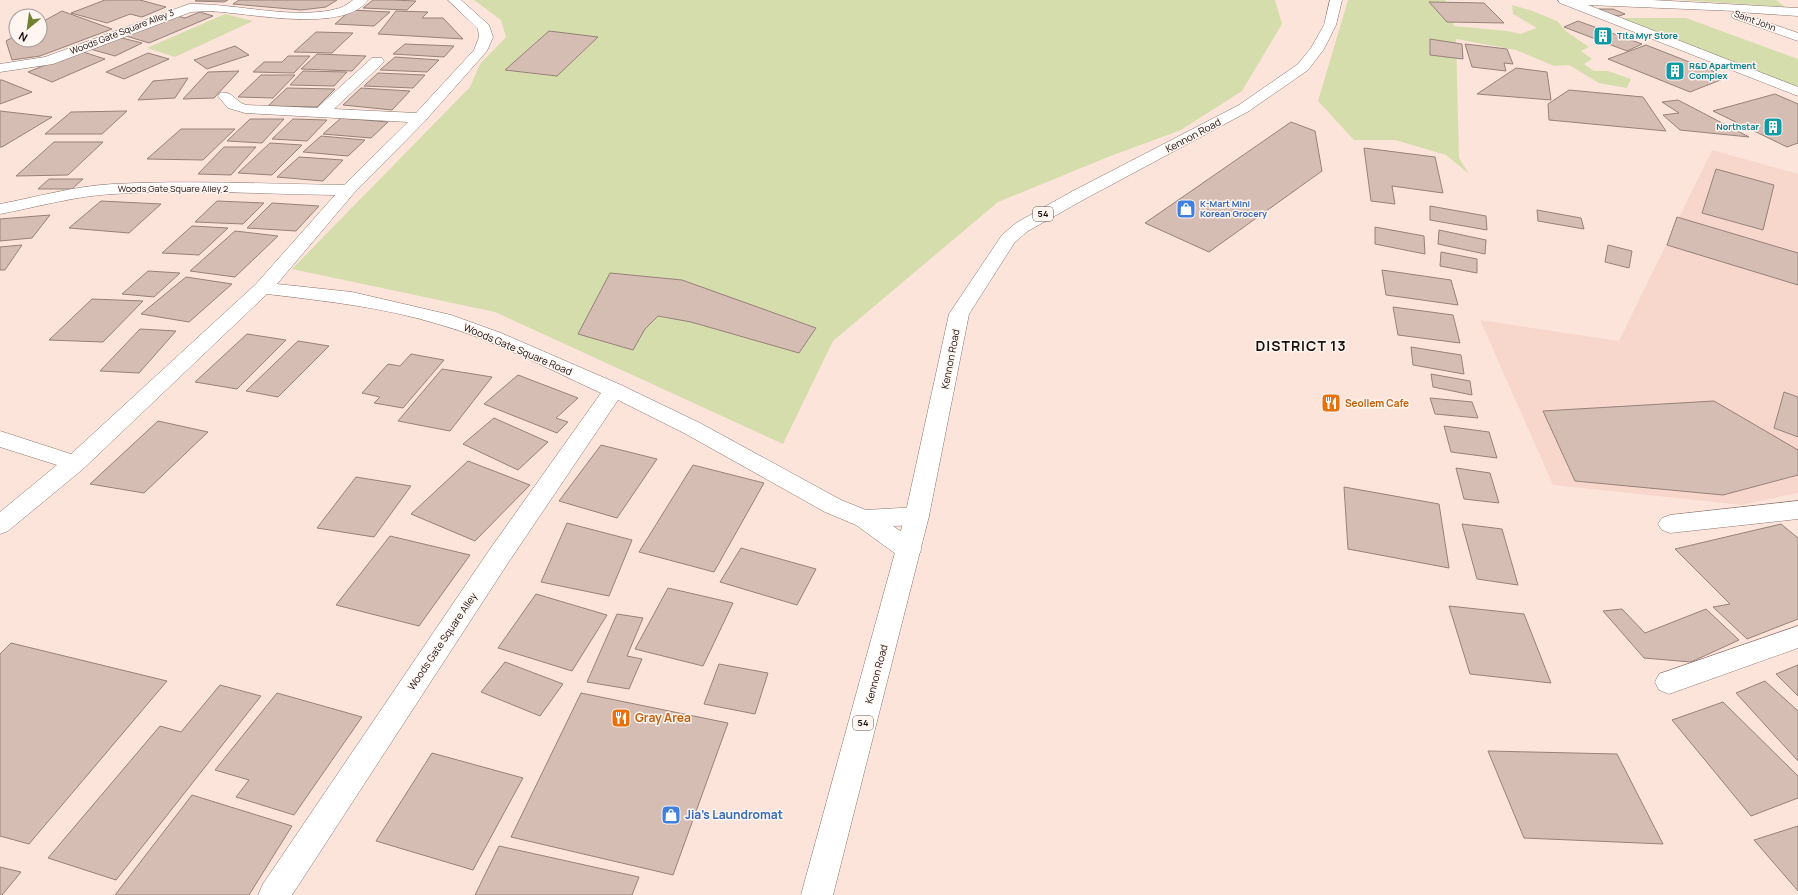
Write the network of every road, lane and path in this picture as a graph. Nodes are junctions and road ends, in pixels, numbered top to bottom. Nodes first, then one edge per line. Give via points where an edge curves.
1 (362, 0) edge
2 (454, 0) edge
3 (1336, 0) edge
4 (1564, 0) edge
5 (1713, 6) junction
6 (1798, 12) edge
7 (1798, 37) edge
8 (377, 61) dead end
9 (0, 68) edge
10 (1798, 92) edge
11 (225, 96) dead end
12 (322, 112) junction
13 (420, 118) junction
14 (348, 190) junction
15 (0, 209) edge
16 (263, 288) junction
17 (614, 390) junction
18 (0, 439) edge
19 (75, 463) junction
20 (1798, 510) edge
21 (917, 516) junction
22 (864, 519) junction
23 (1670, 524) dead end
24 (0, 525) edge
25 (909, 550) junction
26 (1798, 637) edge
27 (1669, 682) dead end
28 (274, 895) edge
29 (817, 895) edge

1 - 9 main road, Woods Gate Square Alley 3 via 342,11 318,15 189,8 48,61
2 - 13 main road via 481,24 486,37 480,51
3 - 21 main road, Kennon Road / 54 via 1330,25 1317,49 1303,67 1280,85 1244,108 1038,217 1008,239 959,314
4 - 5 main road
4 - 10 main road
5 - 6 main road
5 - 7 main road, Saint John
8 - 12 main road
11 - 12 main road via 228,102 245,109
12 - 13 main road
13 - 14 main road
14 - 15 main road, Woods Gate Square Alley 2 via 114,189
14 - 16 main road
16 - 17 main road, Woods Gate Square Road via 352,298 444,319 494,337
16 - 19 main road
17 - 22 main road, Woods Gate Square Road via 692,428 834,506
17 - 28 main road, Woods Gate Square Alley via 499,556
18 - 19 main road
19 - 24 main road
20 - 23 main road
21 - 22 main road, Woods Gate Square Road
21 - 25 main road, Kennon Road / 54
22 - 25 main road, Woods Gate Square Road
25 - 29 main road, Kennon Road / 54
26 - 27 main road

